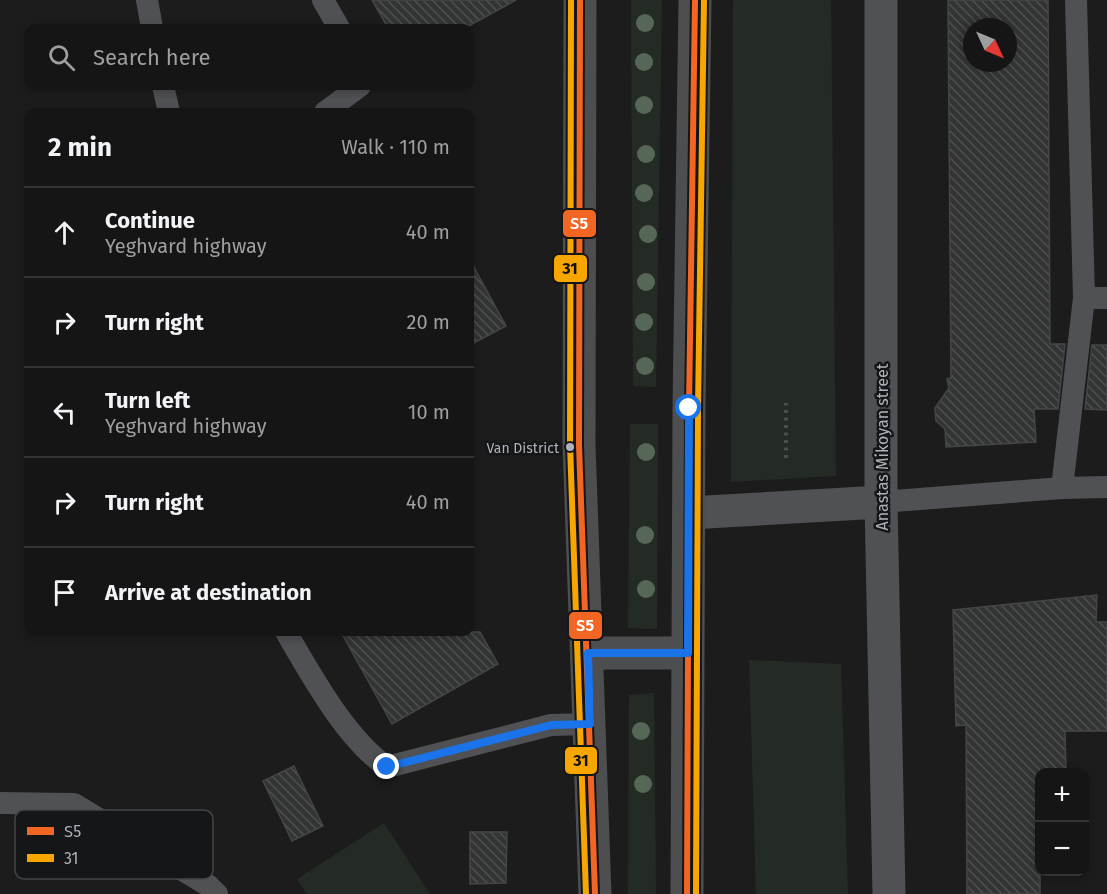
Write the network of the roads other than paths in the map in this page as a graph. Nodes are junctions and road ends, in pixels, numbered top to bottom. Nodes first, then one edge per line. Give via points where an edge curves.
1 (147, 0) edge
2 (323, 0) edge
3 (580, 0) edge
4 (695, 0) edge
5 (881, 0) edge
6 (1076, 0) edge
7 (151, 24) edge
8 (337, 24) edge
9 (165, 90) edge
10 (355, 90) edge
11 (168, 108) edge
12 (330, 108) edge
13 (1084, 298) junction
14 (1107, 298) edge
15 (1062, 488) junction
16 (1105, 489) edge
17 (881, 502) junction
18 (689, 513) junction
19 (288, 636) edge
20 (588, 653) junction
21 (688, 653) junction
22 (590, 724) junction
23 (0, 803) edge
24 (84, 810) edge
25 (197, 879) edge
26 (217, 894) edge
27 (595, 894) edge
28 (687, 894) edge
29 (889, 894) edge

1 - 7 lane
2 - 8 lane
3 - 20 main road via 578,415
4 - 18 main road
5 - 17 street, Anastas Mikoyan street
6 - 13 lane
9 - 11 lane
10 - 12 lane
13 - 14 lane
13 - 15 lane
15 - 16 lane
15 - 17 lane
17 - 18 street
17 - 29 street, Anastas Mikoyan street
18 - 21 main road
19 - 22 lane via 319,688 358,741 387,767 551,725
20 - 21 main road
20 - 22 main road
21 - 28 main road
22 - 27 main road
23 - 24 lane via 74,804
25 - 26 lane

